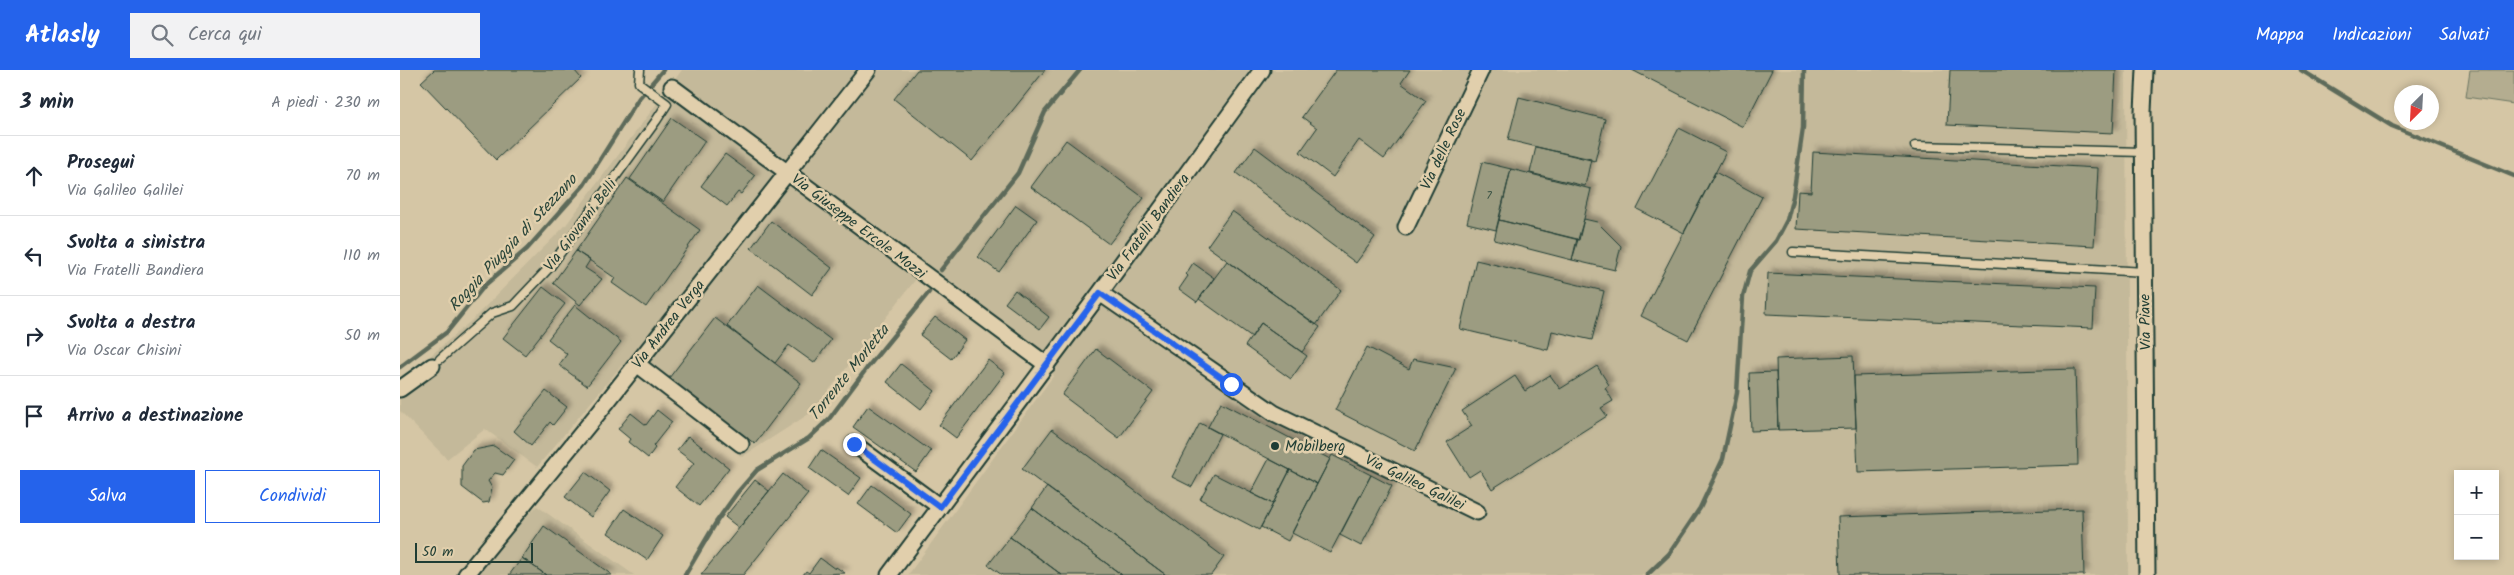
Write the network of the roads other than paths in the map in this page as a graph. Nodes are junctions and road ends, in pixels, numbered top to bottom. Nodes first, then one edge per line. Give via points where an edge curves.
1 (640, 70) edge
2 (868, 70) edge
3 (1262, 70) edge
4 (1480, 70) edge
5 (2145, 70) edge
6 (672, 88) dead end
7 (1915, 146) dead end
8 (2143, 152) junction
9 (787, 173) junction
10 (1406, 227) dead end
11 (1793, 252) dead end
12 (2144, 272) junction
13 (1100, 293) junction
14 (436, 362) joint
15 (637, 364) junction
16 (1046, 365) junction
17 (400, 390) edge
18 (741, 444) dead end
19 (854, 444) dead end
20 (940, 507) junction
21 (1477, 512) dead end
22 (466, 575) edge
23 (889, 575) edge
24 (2148, 575) edge

1 - 14 lane, Via Giovanni Belli via 641,86 667,104 656,121 550,267 513,306 492,313
2 - 9 street, Via Andrea Verga
3 - 13 street, Via Fratelli Bandiera
4 - 10 street, Via delle Rose
5 - 8 street, Via Piave
6 - 9 street, Via Giuseppe Ercole Mozzi
7 - 8 lane
8 - 12 street, Via Piave
9 - 15 street, Via Andrea Verga
9 - 16 street, Via Giuseppe Ercole Mozzi
11 - 12 lane
12 - 24 street, Via Piave
13 - 16 street, Via Fratelli Bandiera
13 - 21 street, Via Galileo Galilei via 1274,412
14 - 17 street, Via Giovanni Belli
15 - 18 street
15 - 22 street, Via Andrea Verga
16 - 20 street, Via Fratelli Bandiera
19 - 20 street
20 - 23 street, Via Fratelli Bandiera

